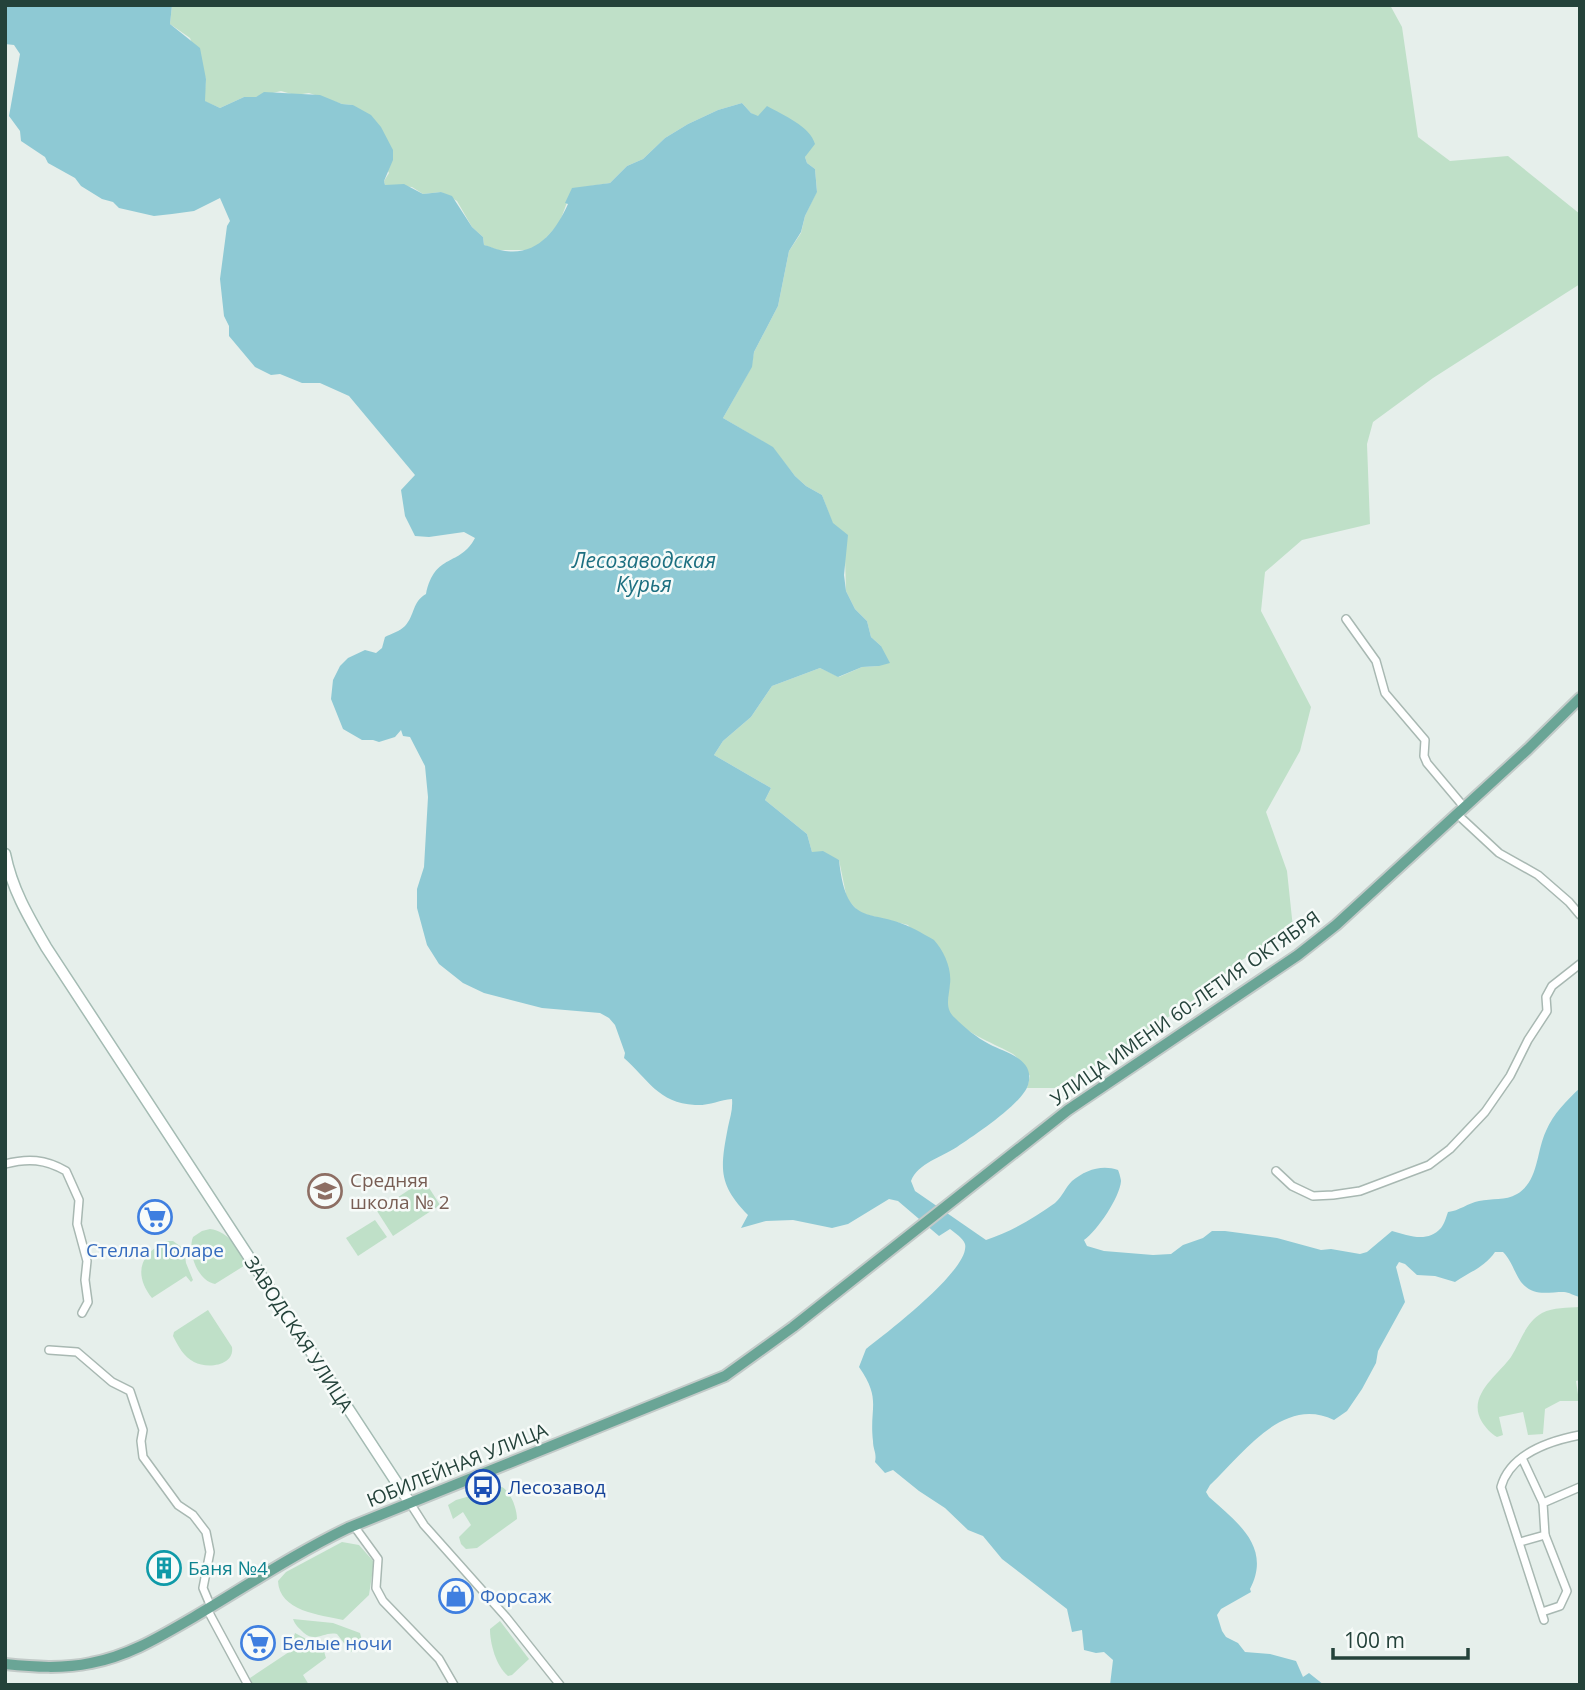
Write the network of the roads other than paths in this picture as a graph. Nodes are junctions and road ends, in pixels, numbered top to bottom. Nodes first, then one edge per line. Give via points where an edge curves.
1 (1346, 619) dead end
2 (1580, 698) edge
3 (1461, 811) junction
4 (5, 854) edge
5 (1580, 915) edge
6 (1580, 964) edge
7 (5, 1164) edge
8 (1276, 1171) dead end
9 (900, 1240) joint
10 (82, 1313) dead end
11 (49, 1350) dead end
12 (1580, 1435) edge
13 (1522, 1458) junction
14 (1580, 1487) edge
15 (410, 1503) junction
16 (1543, 1503) junction
17 (354, 1526) junction
18 (1545, 1535) junction
19 (1520, 1542) junction
20 (209, 1608) junction
21 (5, 1664) edge
22 (248, 1685) edge
23 (454, 1685) edge
24 (560, 1685) edge

1 - 3 street via 1376,661 1385,693 1425,740 1427,762
2 - 3 main road, УЛИЦА ИМЕНИ 60-ЛЕТИЯ ОКТЯБРЯ
3 - 5 street via 1499,853 1538,875
3 - 9 main road, УЛИЦА ИМЕНИ 60-ЛЕТИЯ ОКТЯБРЯ via 1357,908 1298,955 1068,1110
4 - 15 street, ЗАВОДСКАЯ УЛИЦА via 17,896 52,956
6 - 8 street via 1552,986 1546,997 1547,1011 1485,1112 1429,1165 1360,1191 1313,1196
7 - 10 street via 37,1159 66,1171 79,1200 77,1224 87,1261 88,1302
9 - 15 main road, ЮБИЛЕЙНАЯ УЛИЦА via 724,1376
11 - 20 street via 77,1352 131,1391 143,1430 143,1457 178,1505 193,1514 206,1532 210,1552 203,1588
12 - 13 street via 1554,1440
13 - 16 street
13 - 19 street via 1504,1475 1501,1487
14 - 16 street
15 - 17 main road, ЮБИЛЕЙНАЯ УЛИЦА
15 - 24 street, ЗАВОДСКАЯ УЛИЦА
16 - 18 street
17 - 20 main road, ЮБИЛЕЙНАЯ УЛИЦА via 308,1547
17 - 23 street via 378,1559 376,1588 383,1601 439,1659
18 - 19 street
18 - 19 street via 1567,1591 1560,1606 1543,1616
20 - 21 main road, ЮБИЛЕЙНАЯ УЛИЦА via 122,1655 66,1667
20 - 22 street

